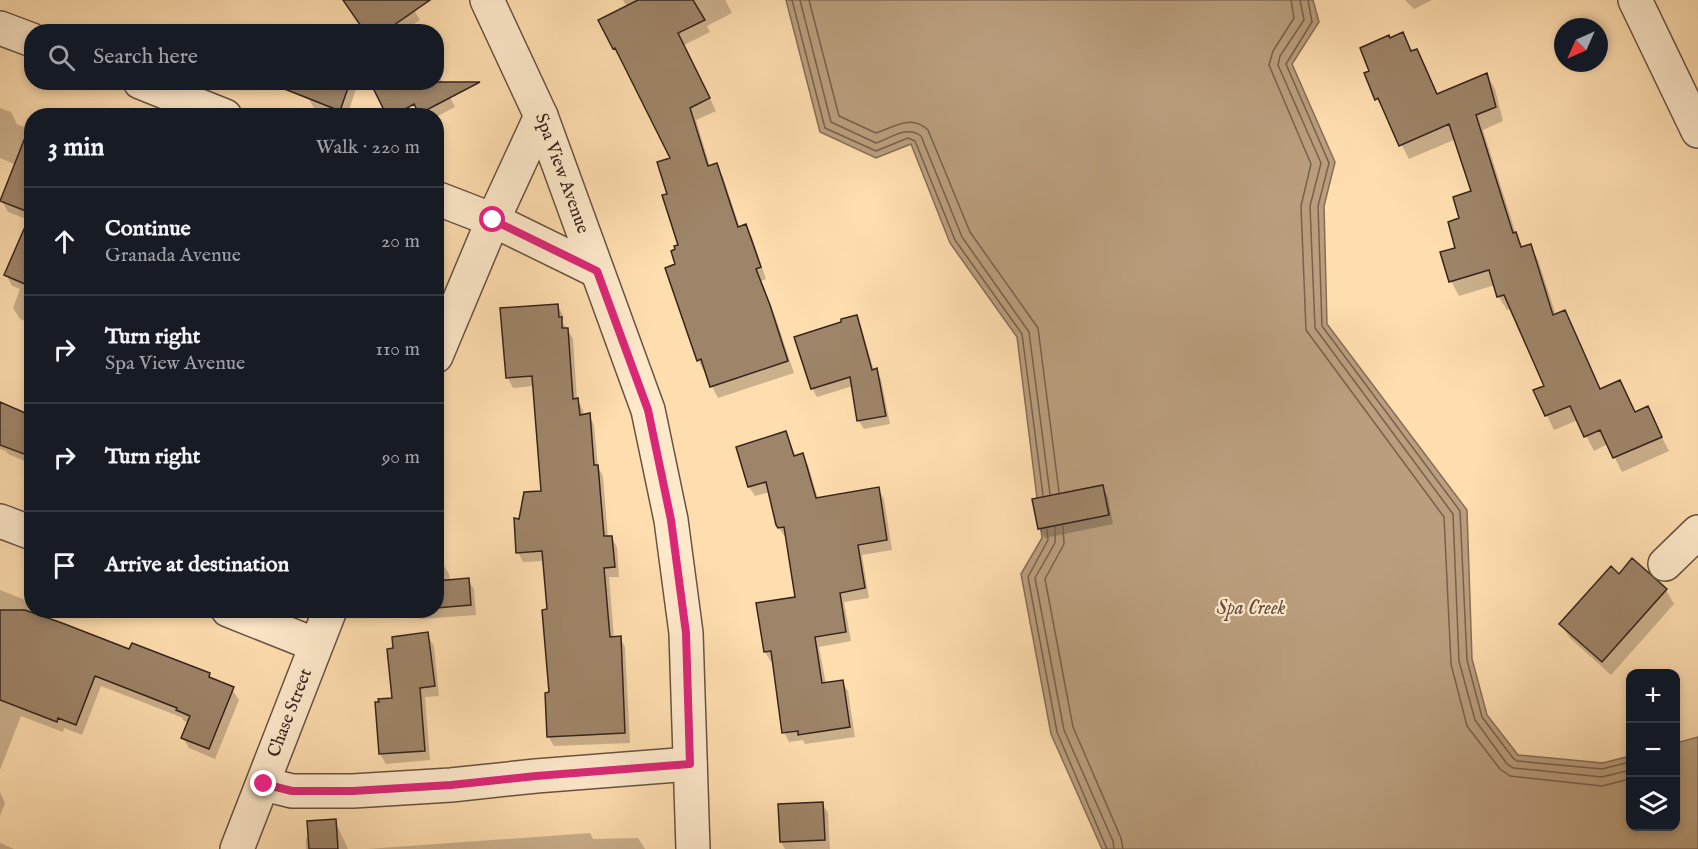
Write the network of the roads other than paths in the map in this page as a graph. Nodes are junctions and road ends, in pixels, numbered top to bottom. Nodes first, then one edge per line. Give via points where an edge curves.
1 (487, 0) edge
2 (1635, 0) edge
3 (0, 28) edge
4 (24, 37) edge
5 (160, 90) edge
6 (205, 108) edge
7 (541, 116) junction
8 (1698, 131) edge
9 (444, 201) edge
10 (493, 220) junction
11 (597, 271) junction
12 (444, 337) edge
13 (0, 521) edge
14 (24, 530) edge
15 (1698, 532) edge
16 (1665, 564) dead end
17 (248, 618) edge
18 (327, 618) edge
19 (316, 645) junction
20 (690, 764) junction
21 (264, 784) junction
22 (237, 849) edge
23 (693, 849) edge

1 - 7 street, Spa View Avenue
2 - 8 street
3 - 4 street
5 - 6 street
7 - 10 street
7 - 11 street, Spa View Avenue
9 - 10 street
10 - 11 street
10 - 12 street
11 - 20 street, Spa View Avenue via 648,410 671,520 686,633
13 - 14 street
15 - 16 street
17 - 19 street
18 - 19 street, Chase Street
19 - 21 street, Chase Street
20 - 21 street via 353,791 292,791
20 - 23 street, Spa View Avenue
21 - 22 street, Chase Street

